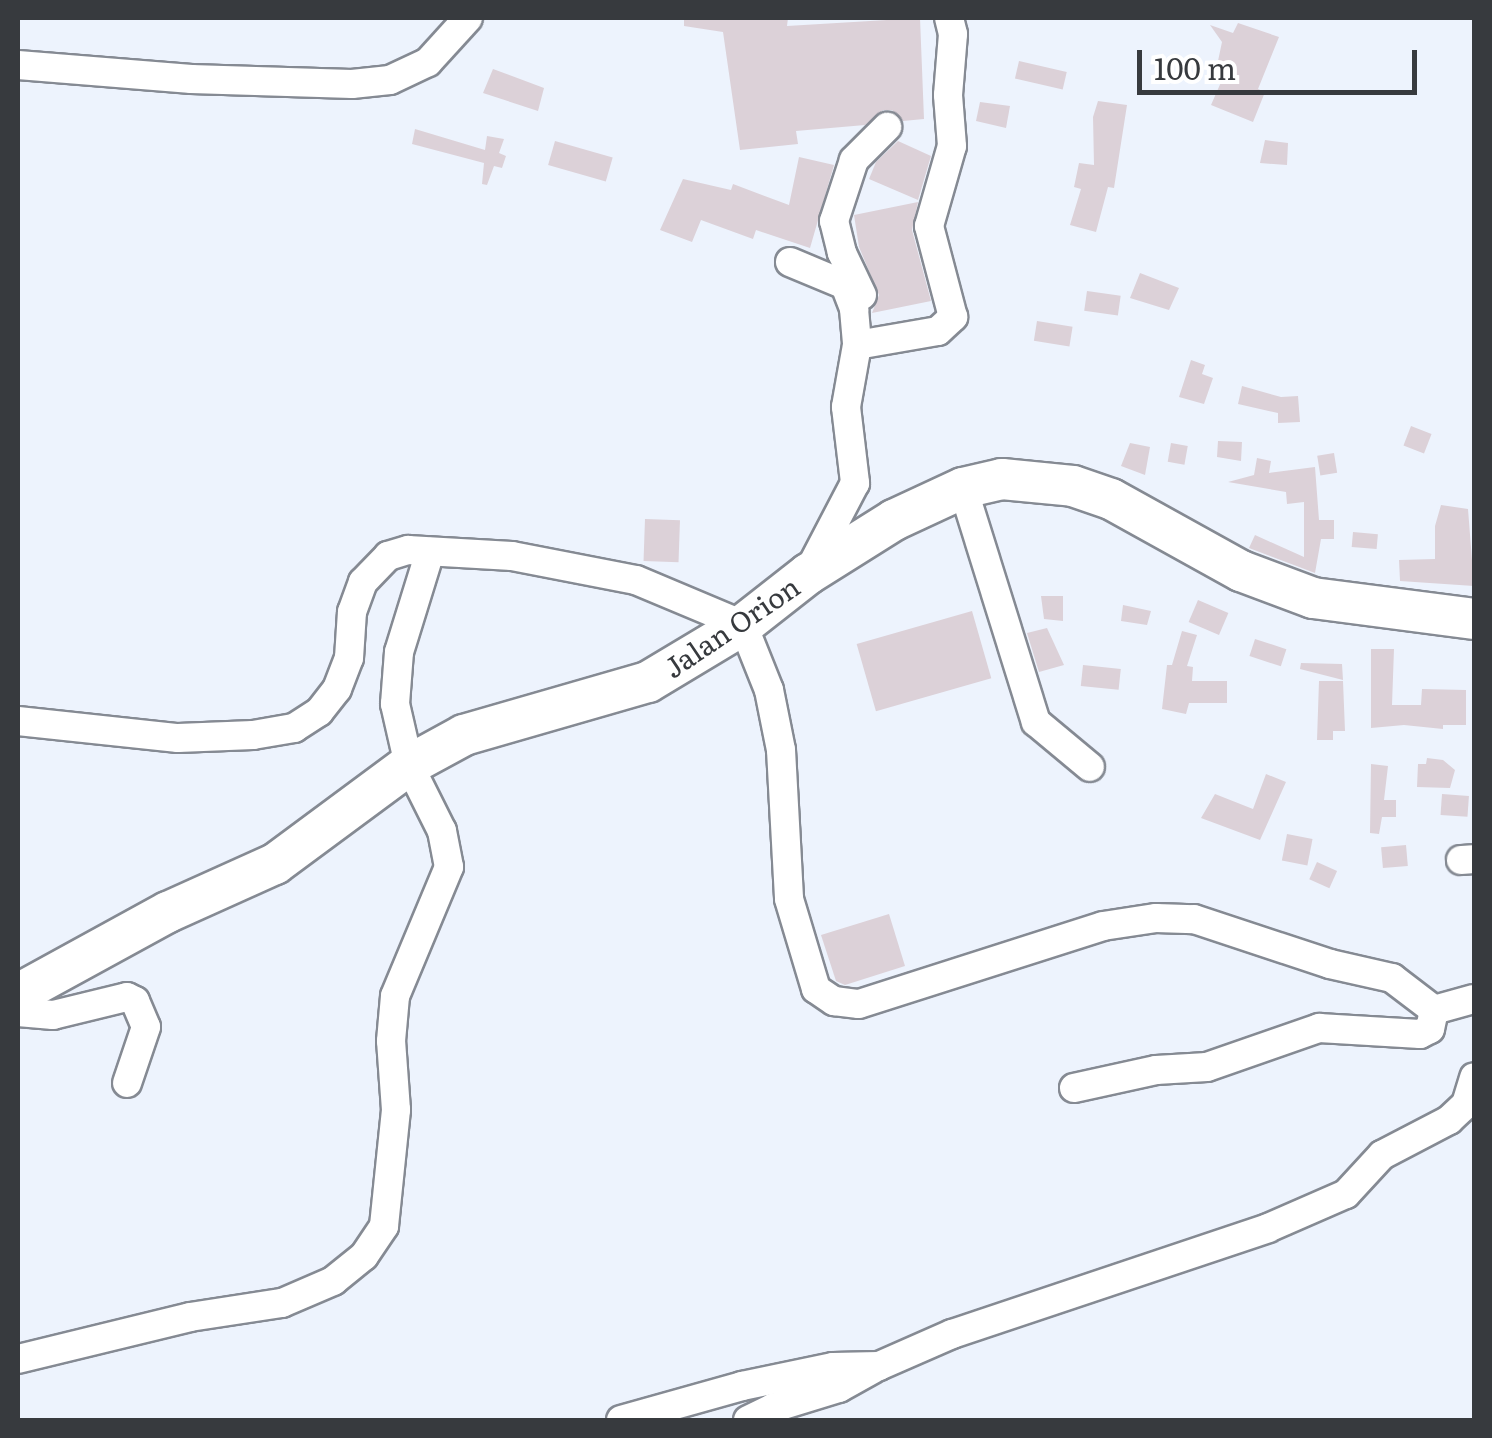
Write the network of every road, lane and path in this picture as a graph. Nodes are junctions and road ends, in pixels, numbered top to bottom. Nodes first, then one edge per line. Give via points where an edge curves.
1 (468, 18) edge
2 (948, 18) edge
3 (18, 65) edge
4 (886, 127) dead end
5 (790, 262) dead end
6 (856, 337) junction
7 (962, 488) junction
8 (430, 552) junction
9 (808, 574) junction
10 (1474, 619) edge
11 (743, 625) junction
12 (18, 721) edge
13 (409, 765) junction
14 (1090, 767) dead end
15 (18, 994) edge
16 (1474, 999) edge
17 (1434, 1010) junction
18 (18, 1012) edge
19 (1474, 1076) edge
20 (127, 1084) dead end
21 (1074, 1088) dead end
22 (18, 1359) edge
23 (879, 1366) junction
24 (621, 1420) edge
25 (748, 1420) edge

1 - 3 street via 428,62 390,80 352,84
2 - 6 street via 952,146 929,226 953,317 938,331
4 - 6 street via 854,160 834,220 865,309
5 - 6 street via 845,284
6 - 9 street via 846,407 856,483
7 - 9 highway, Jalan Orion via 894,520
7 - 10 highway, Jalan Orion via 1002,479 1072,486 1111,499 1241,571 1314,598
7 - 14 street via 1036,722
8 - 11 street via 512,556 636,580
8 - 12 street via 388,556 363,582 337,689 294,728 178,738
8 - 13 street via 398,652 394,704
9 - 11 highway, Jalan Orion
11 - 13 highway, Jalan Orion via 648,682 464,734
11 - 17 street via 769,690 781,750 789,899 816,989 834,1000 859,1004 1103,926 1194,919 1392,978
13 - 15 highway, Jalan Orion via 275,864 168,912
13 - 22 street via 442,831 449,867 394,996 396,1110 384,1226 364,1256 333,1281 282,1303 190,1317
16 - 17 street
17 - 21 street via 1430,1029 1420,1034 1319,1028 1207,1067 1123,1075
18 - 20 street via 53,1016 135,1000 146,1026
19 - 23 street via 1466,1104 1449,1120 1382,1154 1346,1194
23 - 24 street via 778,1378
23 - 25 street via 839,1388

